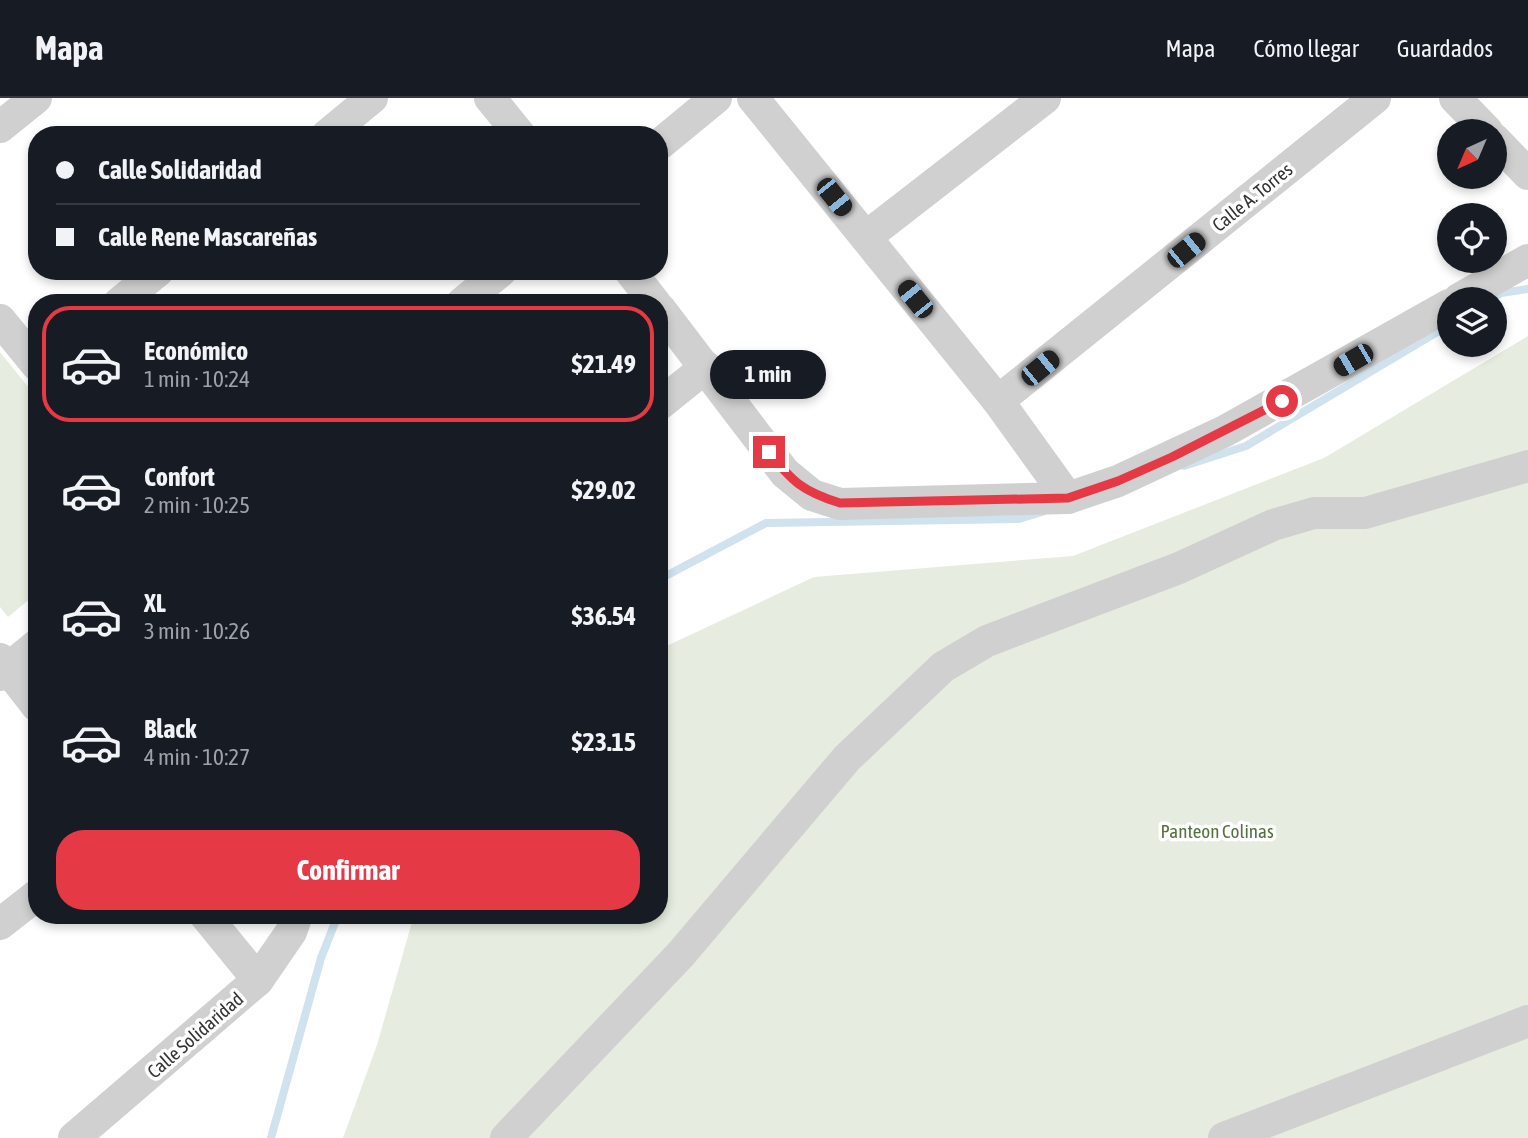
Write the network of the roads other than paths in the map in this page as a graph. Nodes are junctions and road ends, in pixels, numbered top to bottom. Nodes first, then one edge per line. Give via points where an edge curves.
1 (36, 98) edge
2 (372, 98) edge
3 (490, 98) edge
4 (716, 98) edge
5 (753, 98) edge
6 (1045, 98) edge
7 (1376, 98) edge
8 (1455, 98) edge
9 (1475, 119) edge
10 (338, 126) edge
11 (513, 126) edge
12 (0, 127) edge
13 (668, 137) edge
14 (1507, 152) edge
15 (1528, 174) edge
16 (866, 237) junction
17 (1528, 260) edge
18 (147, 280) edge
19 (490, 280) edge
20 (637, 280) edge
21 (1480, 287) edge
22 (130, 294) edge
23 (473, 294) edge
24 (648, 294) edge
25 (1437, 312) edge
26 (668, 319) edge
27 (0, 320) edge
28 (28, 354) edge
29 (706, 367) junction
30 (668, 398) edge
31 (998, 401) junction
32 (1528, 466) edge
33 (1068, 498) junction
34 (28, 651) edge
35 (3, 667) edge
36 (28, 696) edge
37 (28, 902) edge
38 (0, 924) edge
39 (212, 924) edge
40 (294, 924) edge
41 (258, 980) junction
42 (1528, 1021) edge
43 (74, 1138) edge
44 (506, 1138) edge
45 (1224, 1138) edge

1 - 12 street
2 - 10 street
3 - 11 street
4 - 13 street
5 - 16 street
6 - 16 street
7 - 31 street, Calle A. Torres
8 - 9 street
14 - 15 street
16 - 31 street
17 - 21 street
18 - 22 street
19 - 23 street
20 - 24 street
25 - 33 street via 1215,436 1118,481
26 - 29 street
27 - 28 street
29 - 30 street
29 - 33 street via 785,473 812,495 840,503
31 - 33 street
32 - 44 street via 1365,513 1314,513 1273,525 1179,568 987,641 943,667 847,758 681,954
34 - 35 street
35 - 36 street
37 - 38 street
39 - 41 street
40 - 41 street, Calle Solidaridad
41 - 43 street, Calle Solidaridad
42 - 45 street

